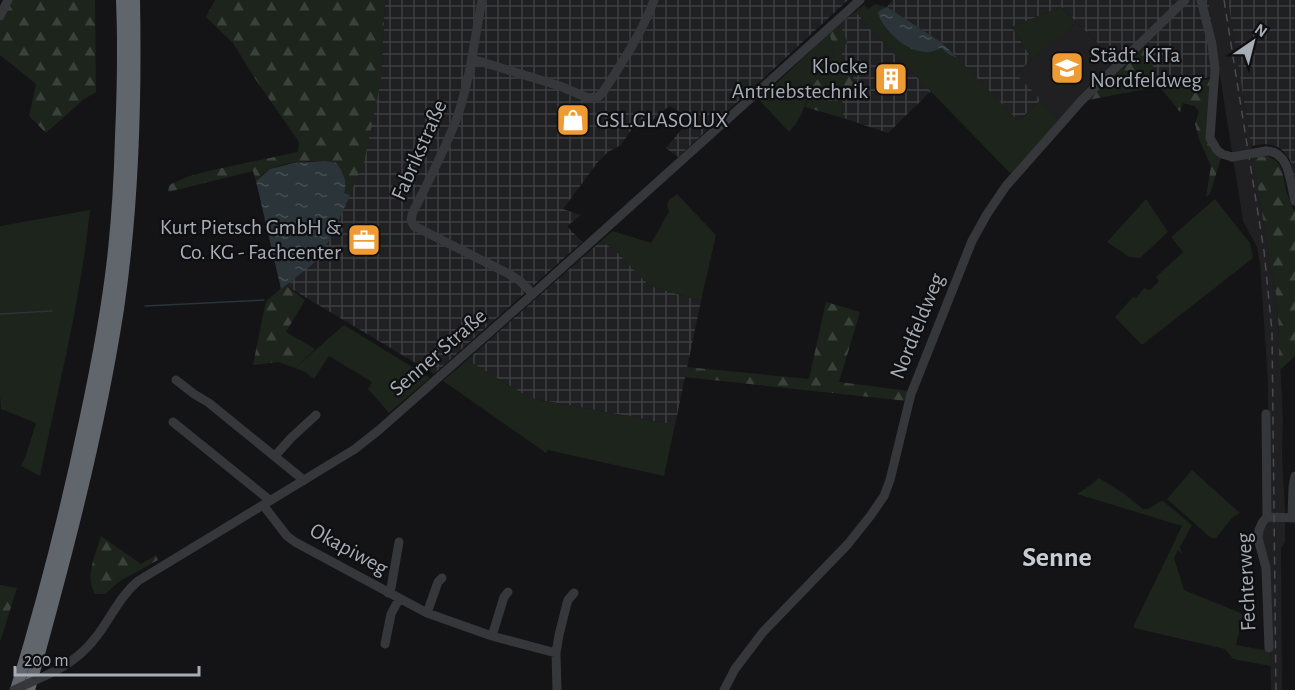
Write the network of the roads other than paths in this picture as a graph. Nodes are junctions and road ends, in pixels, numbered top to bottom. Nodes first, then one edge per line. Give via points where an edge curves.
1 (8, 0) edge
2 (122, 0) edge
3 (134, 0) edge
4 (482, 0) edge
5 (654, 0) edge
6 (860, 0) edge
7 (1185, 0) edge
8 (1201, 0) edge
9 (0, 16) edge
10 (472, 59) junction
11 (1295, 201) edge
12 (533, 294) junction
13 (176, 380) dead end
14 (1266, 414) dead end
15 (316, 415) dead end
16 (173, 422) dead end
17 (275, 456) junction
18 (1295, 476) edge
19 (303, 481) junction
20 (266, 503) junction
21 (1267, 517) junction
22 (1293, 518) edge
23 (399, 542) dead end
24 (442, 578) dead end
25 (508, 592) dead end
26 (388, 593) junction
27 (574, 593) dead end
28 (399, 599) junction
29 (427, 613) junction
30 (492, 636) junction
31 (385, 644) dead end
32 (1269, 648) dead end
33 (556, 653) junction
34 (15, 690) edge
35 (29, 690) edge
36 (557, 690) edge
37 (724, 690) edge

1 - 9 street
2 - 34 highway via 124,81 119,182 106,309 71,489
3 - 35 highway via 130,193 118,308 87,471
4 - 10 street, Fabrikstraße
5 - 10 street via 628,53 598,97 588,98
6 - 12 street, Senner Straße
7 - 37 street, Nordfeldweg via 1082,100 1006,186 972,241 911,394 884,496 848,544 763,632
8 - 11 street, bridge via 1215,69 1210,138 1222,154 1275,153 1289,172
10 - 12 street, Fabrikstraße via 457,117 411,220 414,226 509,274
12 - 19 street, Senner Straße via 366,441
13 - 17 street
14 - 21 street, Fechterweg
15 - 17 street
16 - 20 street, Okapiweg via 267,498
17 - 19 street
18 - 22 street
19 - 20 street, Senner Straße
20 - 26 street, Okapiweg via 290,539
20 - 34 street, Senner Straße, bridge via 138,581 119,601 88,647 70,663
21 - 22 street, Fechterweg
21 - 32 street, Fechterweg via 1258,538 1266,568
23 - 26 street
24 - 29 street
25 - 30 street
26 - 28 street, Okapiweg
27 - 33 street via 568,600
28 - 29 street, Okapiweg
28 - 31 street
29 - 30 street, Okapiweg
30 - 33 street, Okapiweg
33 - 36 street

